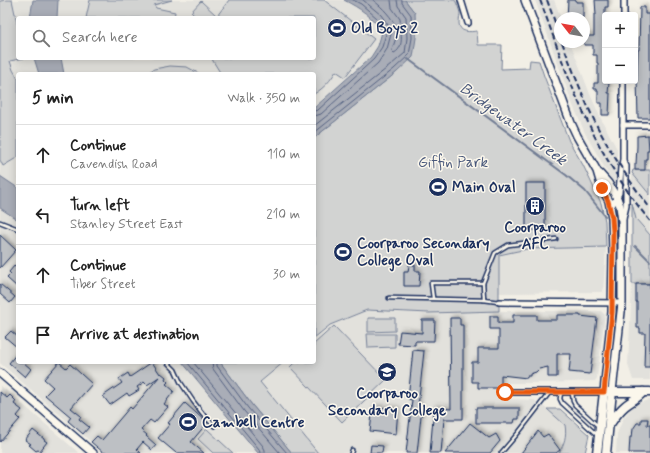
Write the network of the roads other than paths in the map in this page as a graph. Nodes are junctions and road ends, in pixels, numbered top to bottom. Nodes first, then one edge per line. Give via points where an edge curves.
1 (460, 0) edge
2 (525, 0) edge
3 (624, 0) edge
4 (624, 12) edge
5 (468, 23) dead end
6 (623, 84) edge
7 (650, 125) edge
8 (623, 126) junction
9 (623, 161) junction
10 (597, 171) junction
11 (617, 198) junction
12 (610, 210) junction
13 (622, 221) junction
14 (0, 222) edge
15 (16, 228) edge
16 (556, 240) dead end
17 (483, 283) junction
18 (388, 298) dead end
19 (433, 298) junction
20 (484, 300) junction
21 (500, 302) joint
22 (613, 302) junction
23 (622, 303) junction
24 (169, 364) edge
25 (0, 373) edge
26 (561, 391) junction
27 (612, 391) junction
28 (505, 392) dead end
29 (550, 392) junction
30 (572, 392) junction
31 (604, 392) junction
32 (647, 392) edge
33 (609, 425) junction
34 (214, 426) dead end
35 (599, 432) junction
36 (93, 453) edge
37 (501, 453) edge
38 (597, 453) edge
39 (606, 453) edge

1 - 5 street
2 - 10 main road via 571,123
3 - 4 street
6 - 8 street
7 - 8 street
8 - 9 street
9 - 11 street
9 - 13 street via 626,166 626,206
10 - 11 main road
10 - 12 main road
11 - 12 street
11 - 13 main road
12 - 22 main road via 613,232
13 - 23 main road
14 - 15 lane
16 - 17 lane via 508,245 495,253
17 - 19 lane via 431,283
17 - 20 lane
18 - 19 lane
19 - 20 lane
20 - 21 lane
21 - 22 street
22 - 23 street
22 - 31 main road
23 - 27 main road
24 - 34 lane via 193,401
25 - 36 main road
26 - 29 street
26 - 30 street
26 - 35 lane via 562,404 592,431
27 - 31 main road
27 - 32 main road
27 - 33 main road
28 - 29 street
29 - 37 lane
30 - 31 street
30 - 35 lane via 573,401
31 - 35 main road
32 - 33 main road via 624,407
33 - 39 main road
35 - 38 main road

